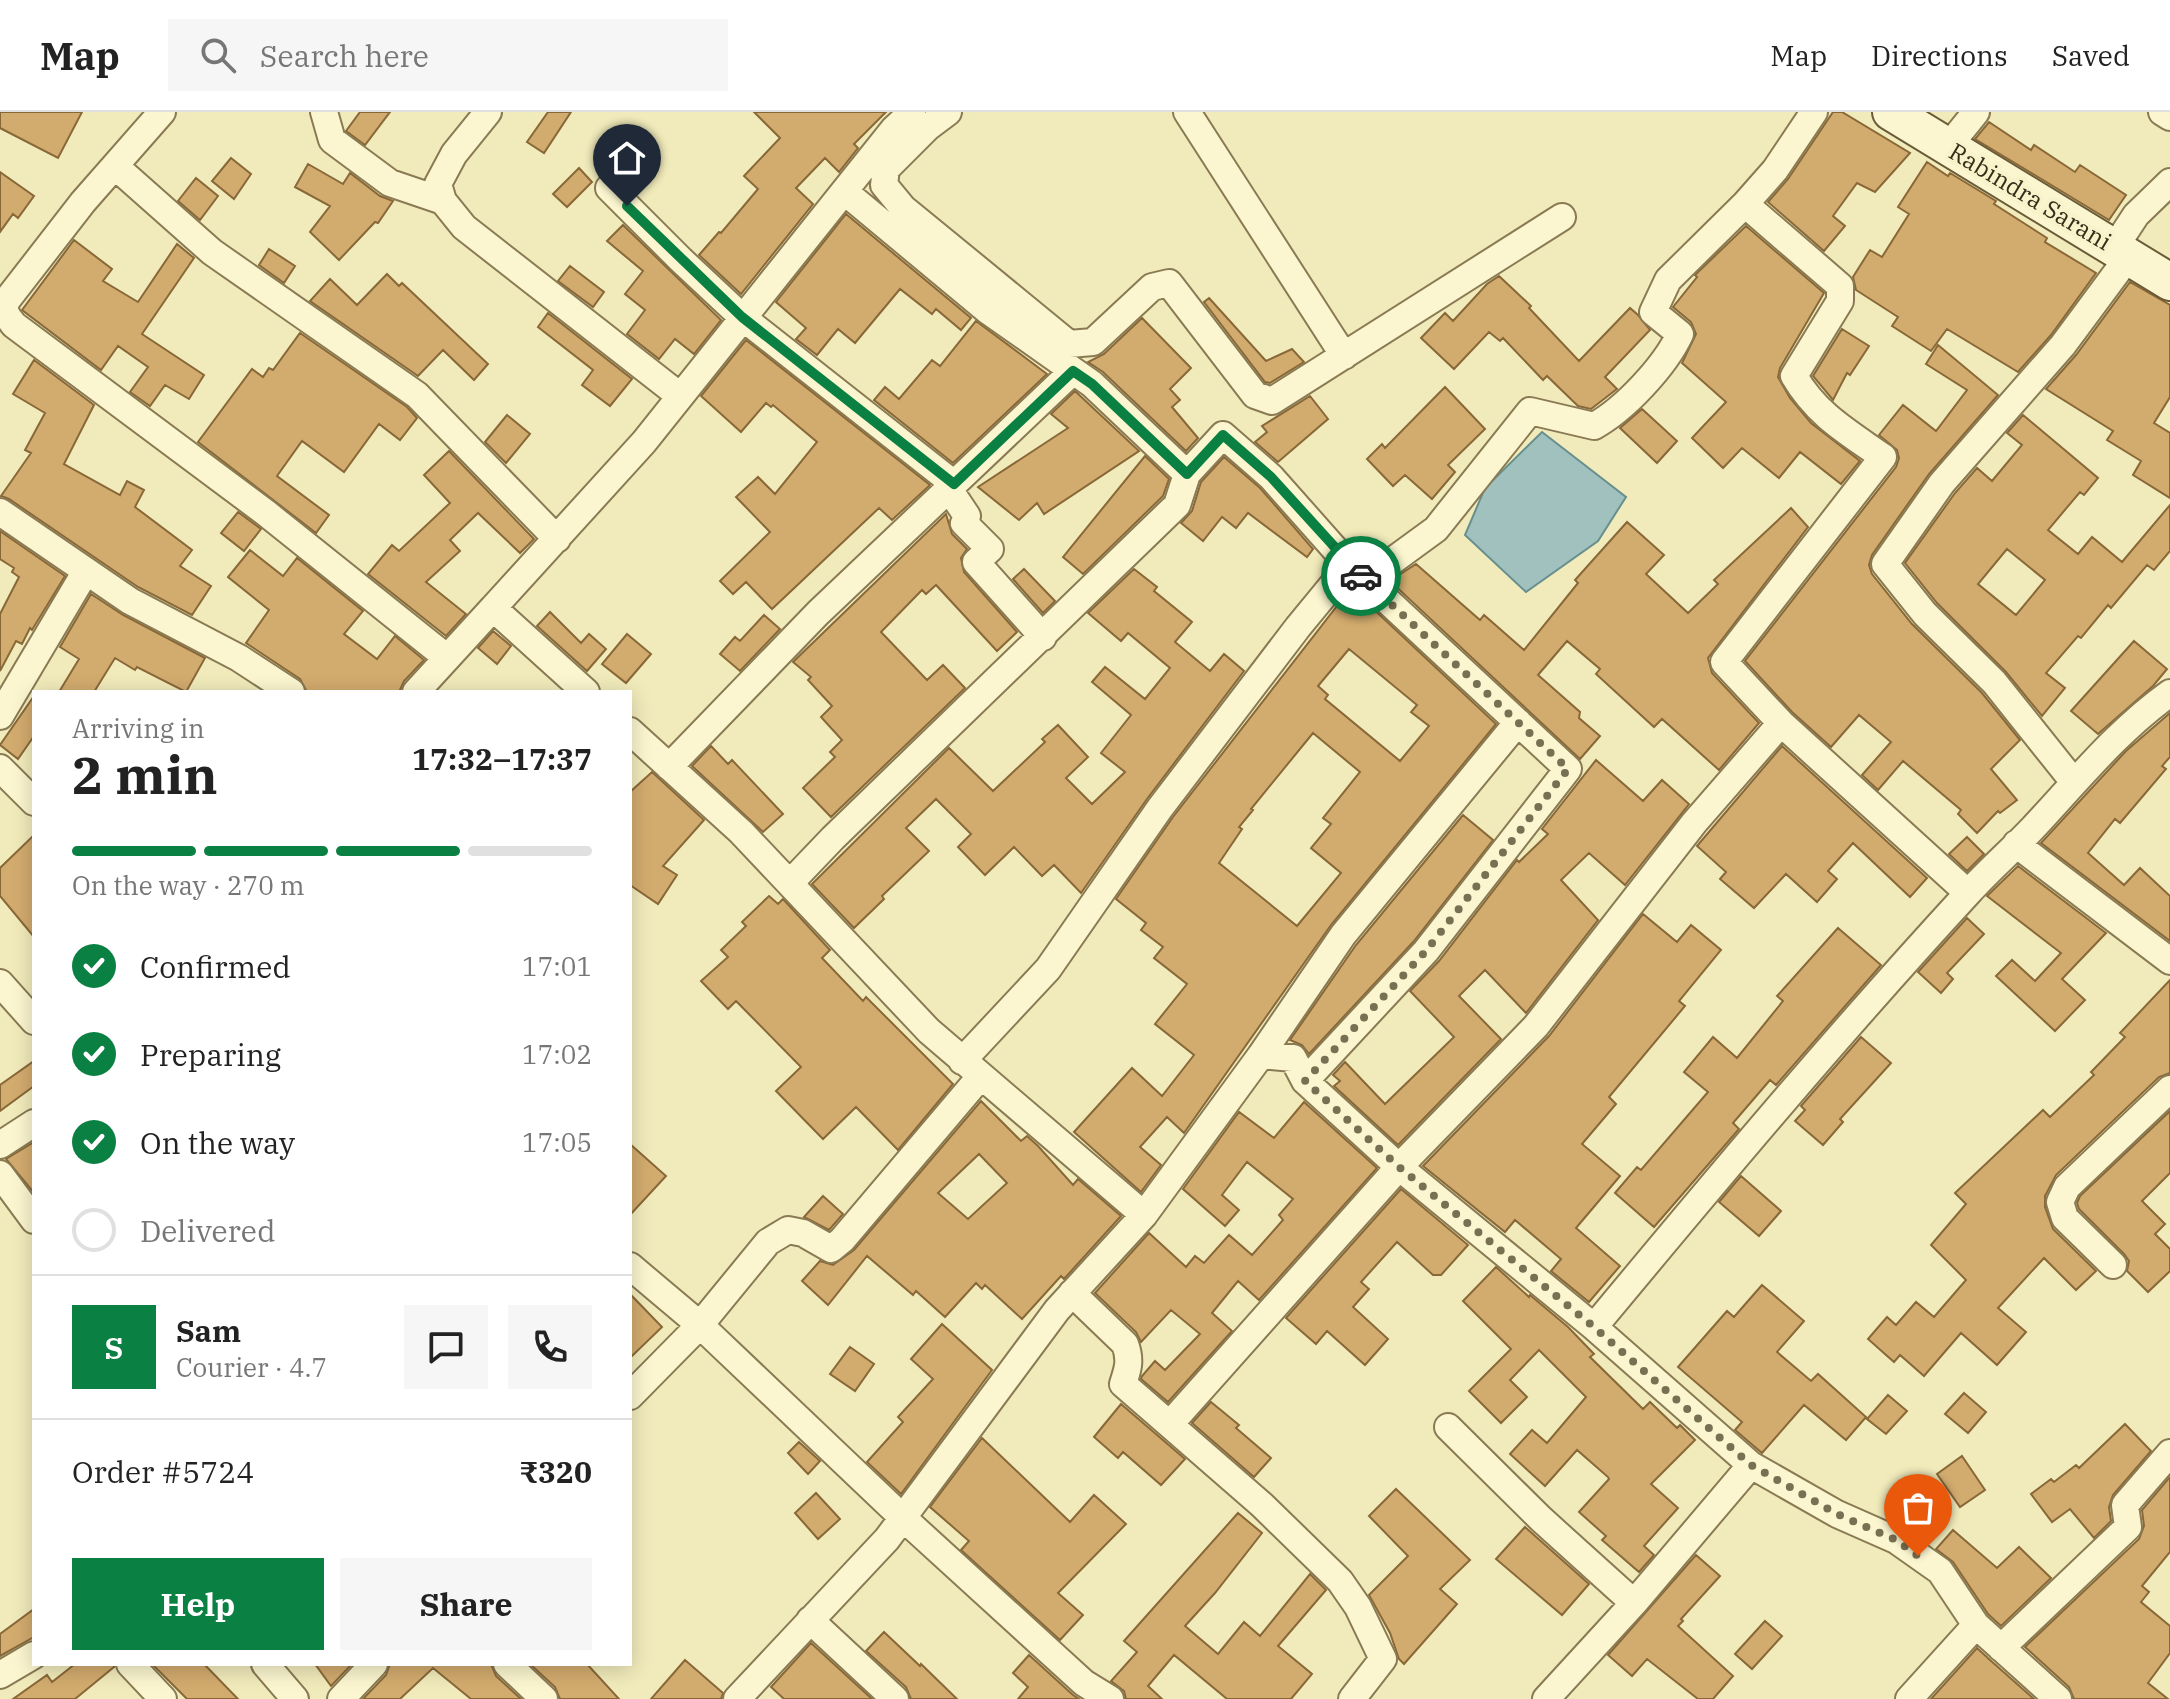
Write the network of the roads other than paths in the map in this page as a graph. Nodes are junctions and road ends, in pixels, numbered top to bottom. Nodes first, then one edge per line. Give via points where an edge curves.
1 (162, 112) edge
2 (324, 112) edge
3 (488, 112) edge
4 (912, 112) edge
5 (948, 112) edge
6 (1187, 112) edge
7 (1814, 112) edge
8 (1891, 112) edge
9 (1976, 112) edge
10 (2162, 112) edge
11 (2170, 117) edge
12 (1947, 148) junction
13 (115, 166) junction
14 (2170, 182) edge
15 (609, 188) dead end
16 (845, 192) junction
17 (443, 201) junction
18 (1745, 204) junction
19 (1562, 217) dead end
20 (2122, 252) junction
21 (2170, 282) edge
22 (742, 317) junction
23 (1344, 356) junction
24 (1073, 371) junction
25 (680, 396) junction
26 (1187, 474) junction
27 (952, 486) junction
28 (0, 512) edge
29 (557, 539) junction
30 (1349, 565) junction
31 (86, 571) junction
32 (493, 608) junction
33 (1043, 637) junction
34 (446, 657) junction
35 (288, 690) edge
36 (418, 690) edge
37 (584, 690) edge
38 (2170, 693) edge
39 (0, 716) edge
40 (1518, 722) junction
41 (1781, 723) junction
42 (632, 733) edge
43 (669, 767) junction
44 (0, 768) edge
45 (2073, 781) junction
46 (32, 800) edge
47 (2016, 844) junction
48 (790, 883) junction
49 (1968, 893) junction
50 (2170, 961) edge
51 (0, 983) edge
52 (32, 1019) edge
53 (1261, 1055) junction
54 (971, 1069) junction
55 (1305, 1081) junction
56 (2170, 1089) edge
57 (32, 1124) edge
58 (0, 1145) edge
59 (1399, 1167) junction
60 (0, 1174) edge
61 (1144, 1215) junction
62 (32, 1217) edge
63 (2113, 1265) dead end
64 (632, 1268) edge
65 (1072, 1293) junction
66 (700, 1325) junction
67 (1594, 1327) junction
68 (632, 1394) edge
69 (1170, 1424) junction
70 (1448, 1427) dead end
71 (2170, 1453) edge
72 (1751, 1465) junction
73 (901, 1516) junction
74 (1634, 1603) junction
75 (810, 1620) junction
76 (1976, 1625) junction
77 (2001, 1648) junction
78 (32, 1656) edge
79 (132, 1666) edge
80 (267, 1666) edge
81 (372, 1666) edge
82 (509, 1666) edge
83 (0, 1675) edge
84 (0, 1693) edge
85 (4, 1699) edge
86 (163, 1699) edge
87 (295, 1699) edge
88 (341, 1699) edge
89 (544, 1699) edge
90 (737, 1699) edge
91 (895, 1699) edge
92 (1110, 1699) edge
93 (1352, 1699) edge
94 (1546, 1699) edge
95 (1909, 1699) edge
96 (2058, 1699) edge

1 - 13 street
2 - 17 street via 332,140 390,183
3 - 17 street via 438,184
4 - 16 street
5 - 23 street via 886,169 884,185 903,208 1069,344 1093,342 1152,287 1169,283 1255,395 1272,401
6 - 23 street
7 - 18 street
8 - 12 street, Rabindra Sarani
9 - 12 street
10 - 11 street
12 - 20 street, Rabindra Sarani
13 - 29 street via 212,252 417,395
13 - 34 street via 7,300 6,315
14 - 20 street via 2136,215
15 - 22 street
16 - 22 street
16 - 24 street via 987,310
17 - 25 street via 464,227
18 - 30 street via 1668,280 1653,312 1680,334 1672,352 1613,416 1594,426 1530,411 1436,529 1384,567
18 - 41 street via 1840,286 1840,301 1794,376 1833,422 1883,457 1724,662
19 - 23 street
20 - 21 street, Rabindra Sarani
20 - 45 street via 2063,345 1942,483 1885,564 1925,614 1994,682
22 - 25 street
22 - 27 street
24 - 26 street
24 - 27 street
25 - 29 street
26 - 30 street via 1223,435 1271,477
26 - 33 street via 1177,505
27 - 33 street via 967,516 964,523 990,549 976,562
27 - 43 street via 818,613
28 - 31 street
29 - 32 street
30 - 40 street
30 - 54 street via 1160,808
31 - 35 street
31 - 39 street
32 - 34 street
32 - 37 street
33 - 48 street
34 - 36 street
38 - 45 street
40 - 53 street via 1343,935
40 - 55 street via 1568,769 1426,951
41 - 49 street
41 - 59 street via 1694,823 1536,1026
42 - 43 street
43 - 48 street
44 - 46 street
45 - 47 street
47 - 49 street
47 - 50 street
48 - 54 street
49 - 67 street
51 - 52 street
53 - 55 street via 1293,1058
53 - 61 street
54 - 61 street
54 - 66 street via 842,1240 831,1249 788,1230 768,1242
55 - 59 street
56 - 63 street via 2067,1187 2060,1202 2065,1218
57 - 58 street
59 - 67 street
59 - 69 street
60 - 62 street
61 - 65 street
64 - 66 street
65 - 69 street via 1125,1344 1129,1367 1123,1384
65 - 73 street
66 - 68 street
66 - 73 street
67 - 72 street
69 - 93 street via 1262,1505 1340,1581 1358,1607 1383,1659
70 - 74 street
71 - 77 street via 2125,1505 2128,1527
72 - 74 street
72 - 76 street via 1837,1514 1896,1540 1940,1571
73 - 75 street via 887,1539
73 - 92 street via 1084,1683
74 - 94 street
75 - 90 street
75 - 91 street
76 - 77 street
76 - 95 street
77 - 96 street
78 - 83 street
79 - 86 street
80 - 87 street
81 - 88 street
82 - 89 street
84 - 85 street

